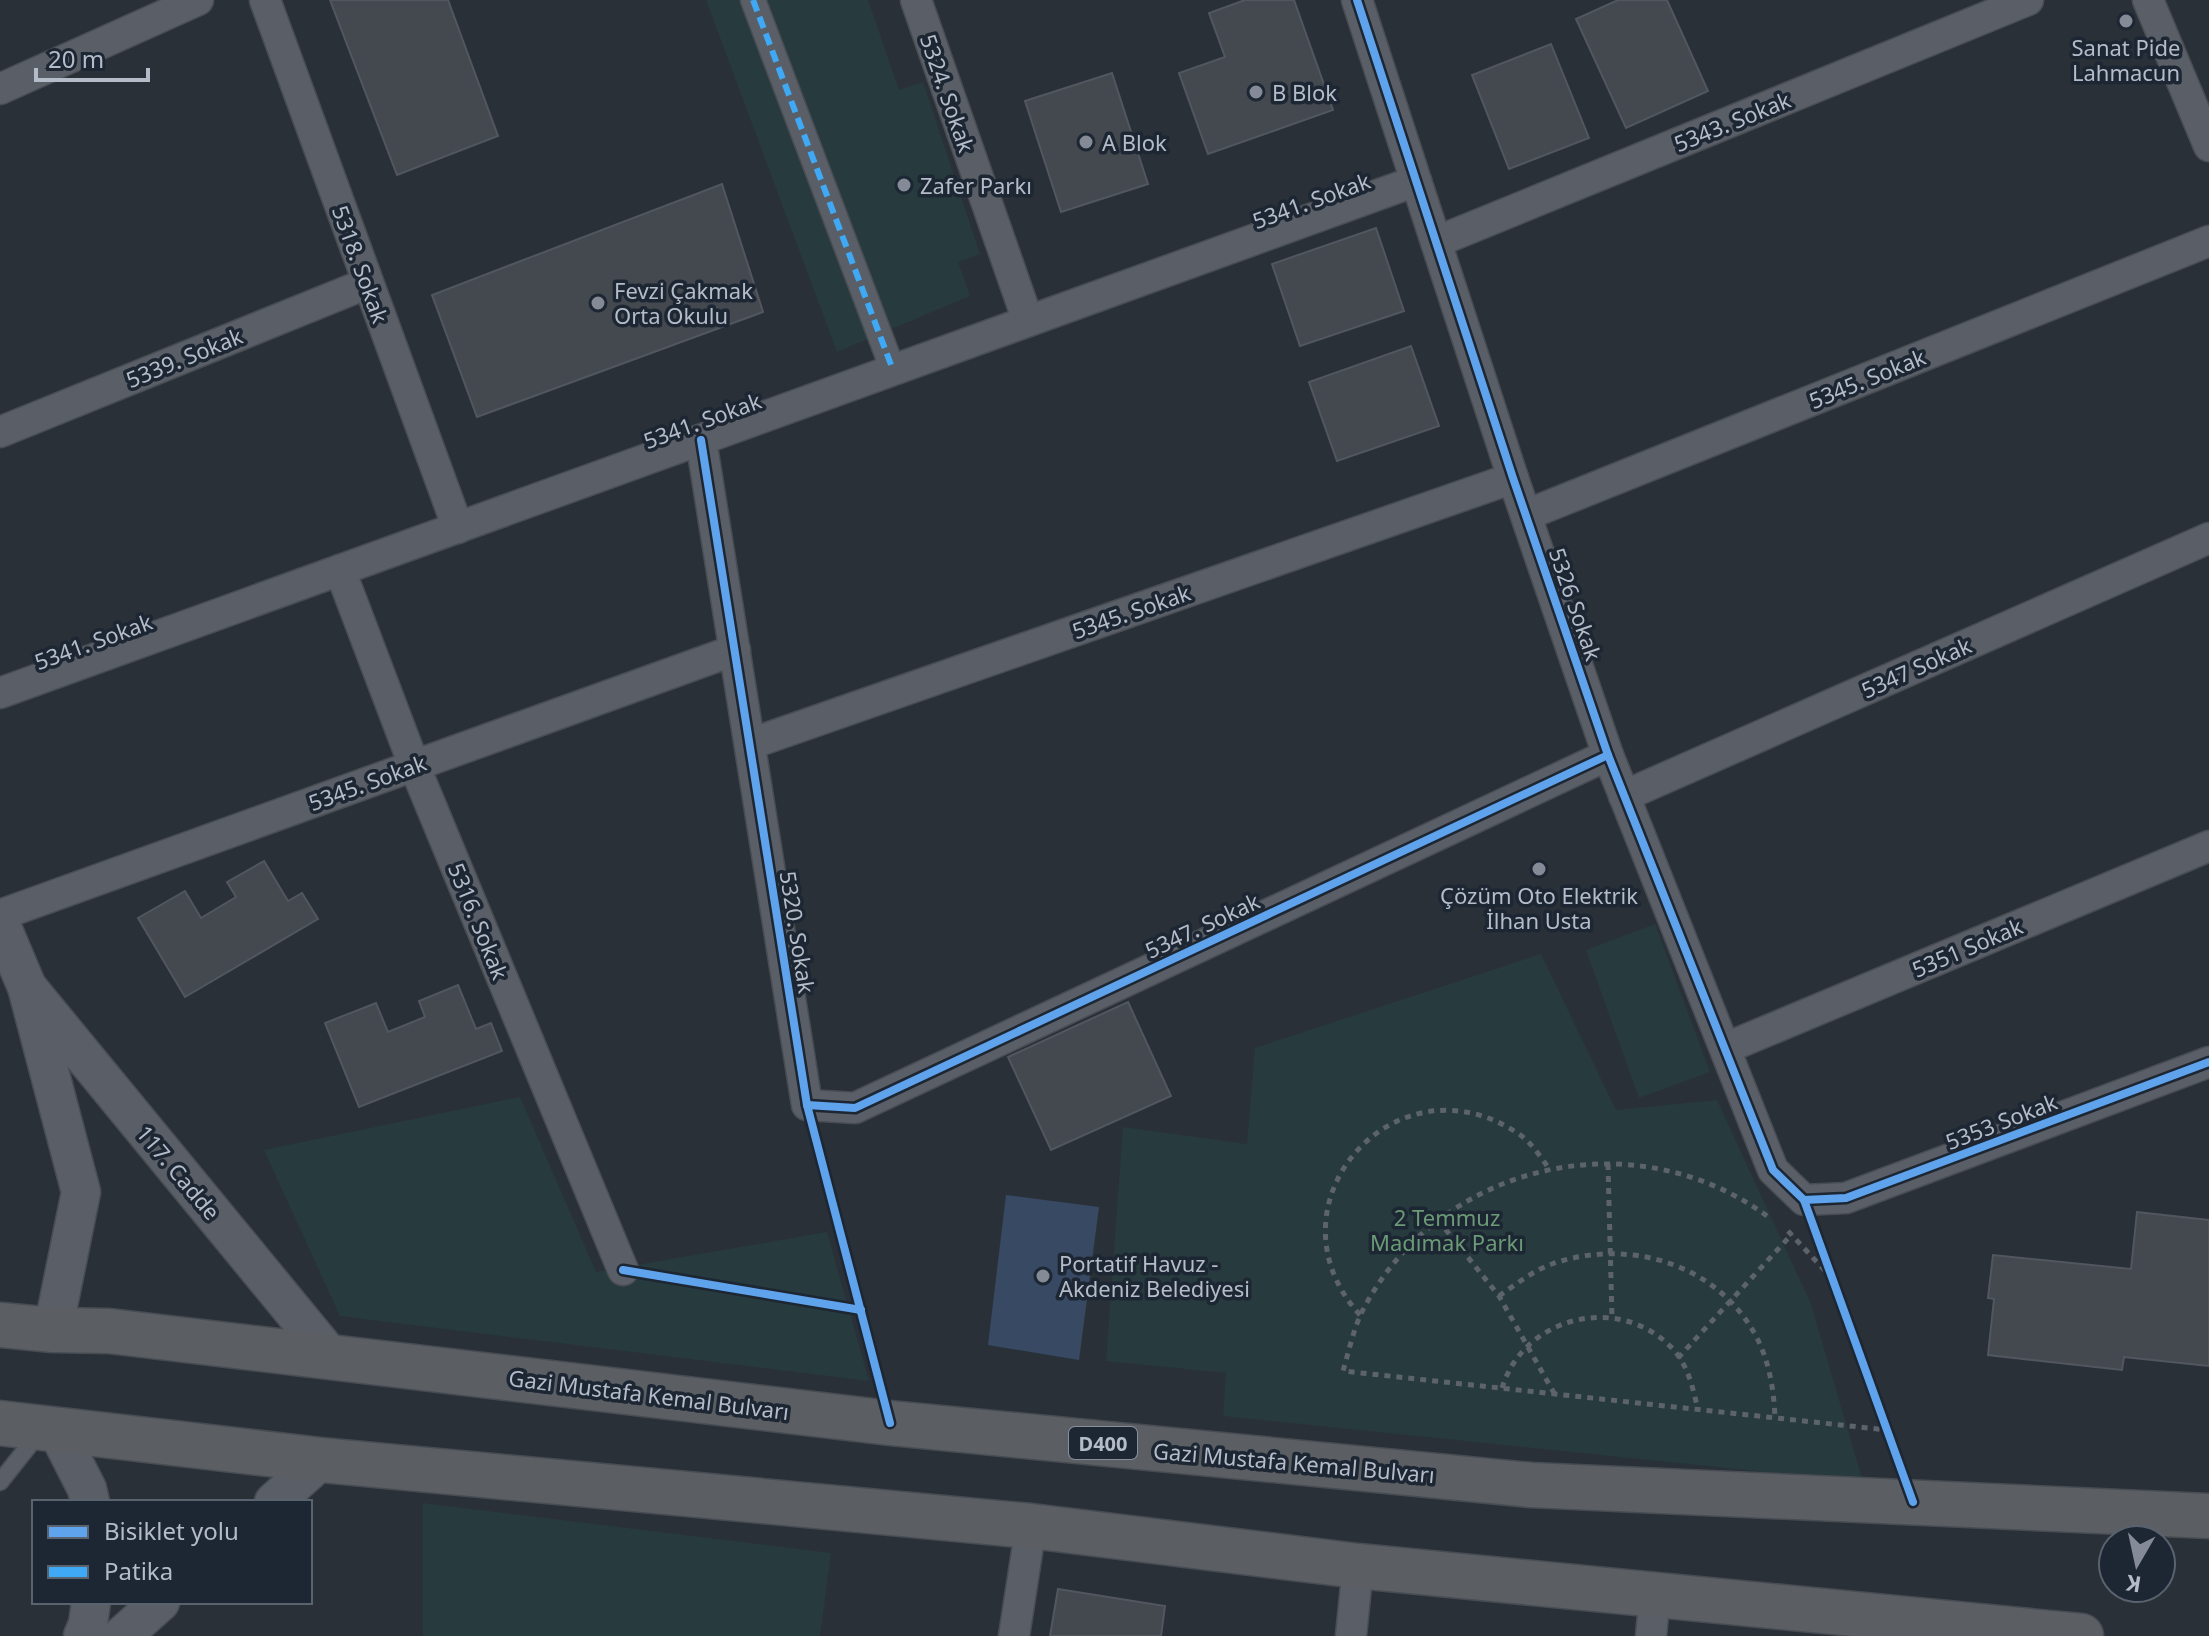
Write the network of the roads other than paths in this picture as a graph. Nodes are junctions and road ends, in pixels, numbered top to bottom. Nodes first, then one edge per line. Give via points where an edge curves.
1 (198, 0) edge
2 (265, 0) edge
3 (753, 0) edge
4 (916, 0) edge
5 (1357, 0) edge
6 (2028, 0) edge
7 (2148, 0) edge
8 (0, 89) edge
9 (2209, 146) edge
10 (1416, 181) junction
11 (2209, 241) edge
12 (1436, 242) junction
13 (368, 283) junction
14 (1028, 321) junction
15 (893, 370) junction
16 (0, 432) edge
17 (701, 440) junction
18 (1513, 478) junction
19 (1526, 515) junction
20 (458, 528) junction
21 (2209, 538) edge
22 (340, 570) junction
23 (735, 650) junction
24 (0, 693) edge
25 (750, 744) junction
26 (1608, 755) junction
27 (414, 765) junction
28 (1624, 796) junction
29 (2209, 846) edge
30 (0, 915) edge
31 (0, 923) edge
32 (27, 987) junction
33 (1726, 1048) junction
34 (2209, 1062) edge
35 (807, 1105) joint
36 (1804, 1200) joint
37 (623, 1270) dead end
38 (0, 1325) edge
39 (53, 1330) junction
40 (331, 1357) junction
41 (0, 1423) edge
42 (50, 1427) junction
43 (321, 1460) junction
44 (0, 1482) edge
45 (90, 1500) edge
46 (276, 1500) edge
47 (2209, 1516) edge
48 (1031, 1526) junction
49 (1358, 1566) junction
50 (1655, 1593) junction
51 (91, 1604) edge
52 (158, 1604) edge
53 (1999, 1631) edge
54 (83, 1636) edge
55 (122, 1636) edge
56 (1014, 1636) edge
57 (1351, 1636) edge
58 (1651, 1636) edge
59 (2081, 1636) edge

1 - 8 street
2 - 13 street, 5318. Sokak
3 - 15 street
4 - 14 street, 5324. Sokak
5 - 10 street, 5326 Sokak
6 - 12 street, 5343. Sokak
7 - 9 street
10 - 12 street, 5326 Sokak
10 - 14 street, 5341. Sokak
11 - 19 street, 5345. Sokak
12 - 18 street, 5326 Sokak
13 - 16 street, 5339. Sokak
13 - 20 street, 5318. Sokak
14 - 15 street, 5341. Sokak
15 - 17 street, 5341. Sokak
17 - 20 street, 5341. Sokak
17 - 23 street, 5320. Sokak
18 - 19 street, 5326 Sokak
18 - 25 street, 5345. Sokak
19 - 26 street, 5326 Sokak
20 - 22 street, 5341. Sokak
21 - 28 street, 5347 Sokak
22 - 24 street, 5341. Sokak
22 - 27 street, 5316. Sokak
23 - 25 street, 5320. Sokak
23 - 27 street, 5345. Sokak
25 - 35 street, 5320. Sokak
26 - 28 street, 5326 Sokak
26 - 35 street, 5347. Sokak via 855,1108
27 - 30 street, 5345. Sokak
27 - 37 street, 5316. Sokak
28 - 33 street, 5326 Sokak
29 - 33 street, 5351 Sokak
31 - 32 street, 117. Cadde
32 - 39 street, 117. Cadde via 81,1192
32 - 40 street, 117. Cadde
33 - 36 street, 5326 Sokak via 1773,1170
34 - 36 street, 5353 Sokak via 1846,1198
38 - 39 highway, Gazi Mustafa Kemal Bulvarı / D400
39 - 40 highway, Gazi Mustafa Kemal Bulvarı / D400 via 109,1331
40 - 47 highway, Gazi Mustafa Kemal Bulvarı / D400 via 890,1423 1531,1485
41 - 42 highway
42 - 43 highway
42 - 44 lane
42 - 45 street
43 - 46 street
43 - 48 highway
48 - 49 highway
48 - 56 street
49 - 50 highway
49 - 57 street
50 - 53 highway
50 - 58 street
51 - 54 street
52 - 55 street
53 - 59 highway

